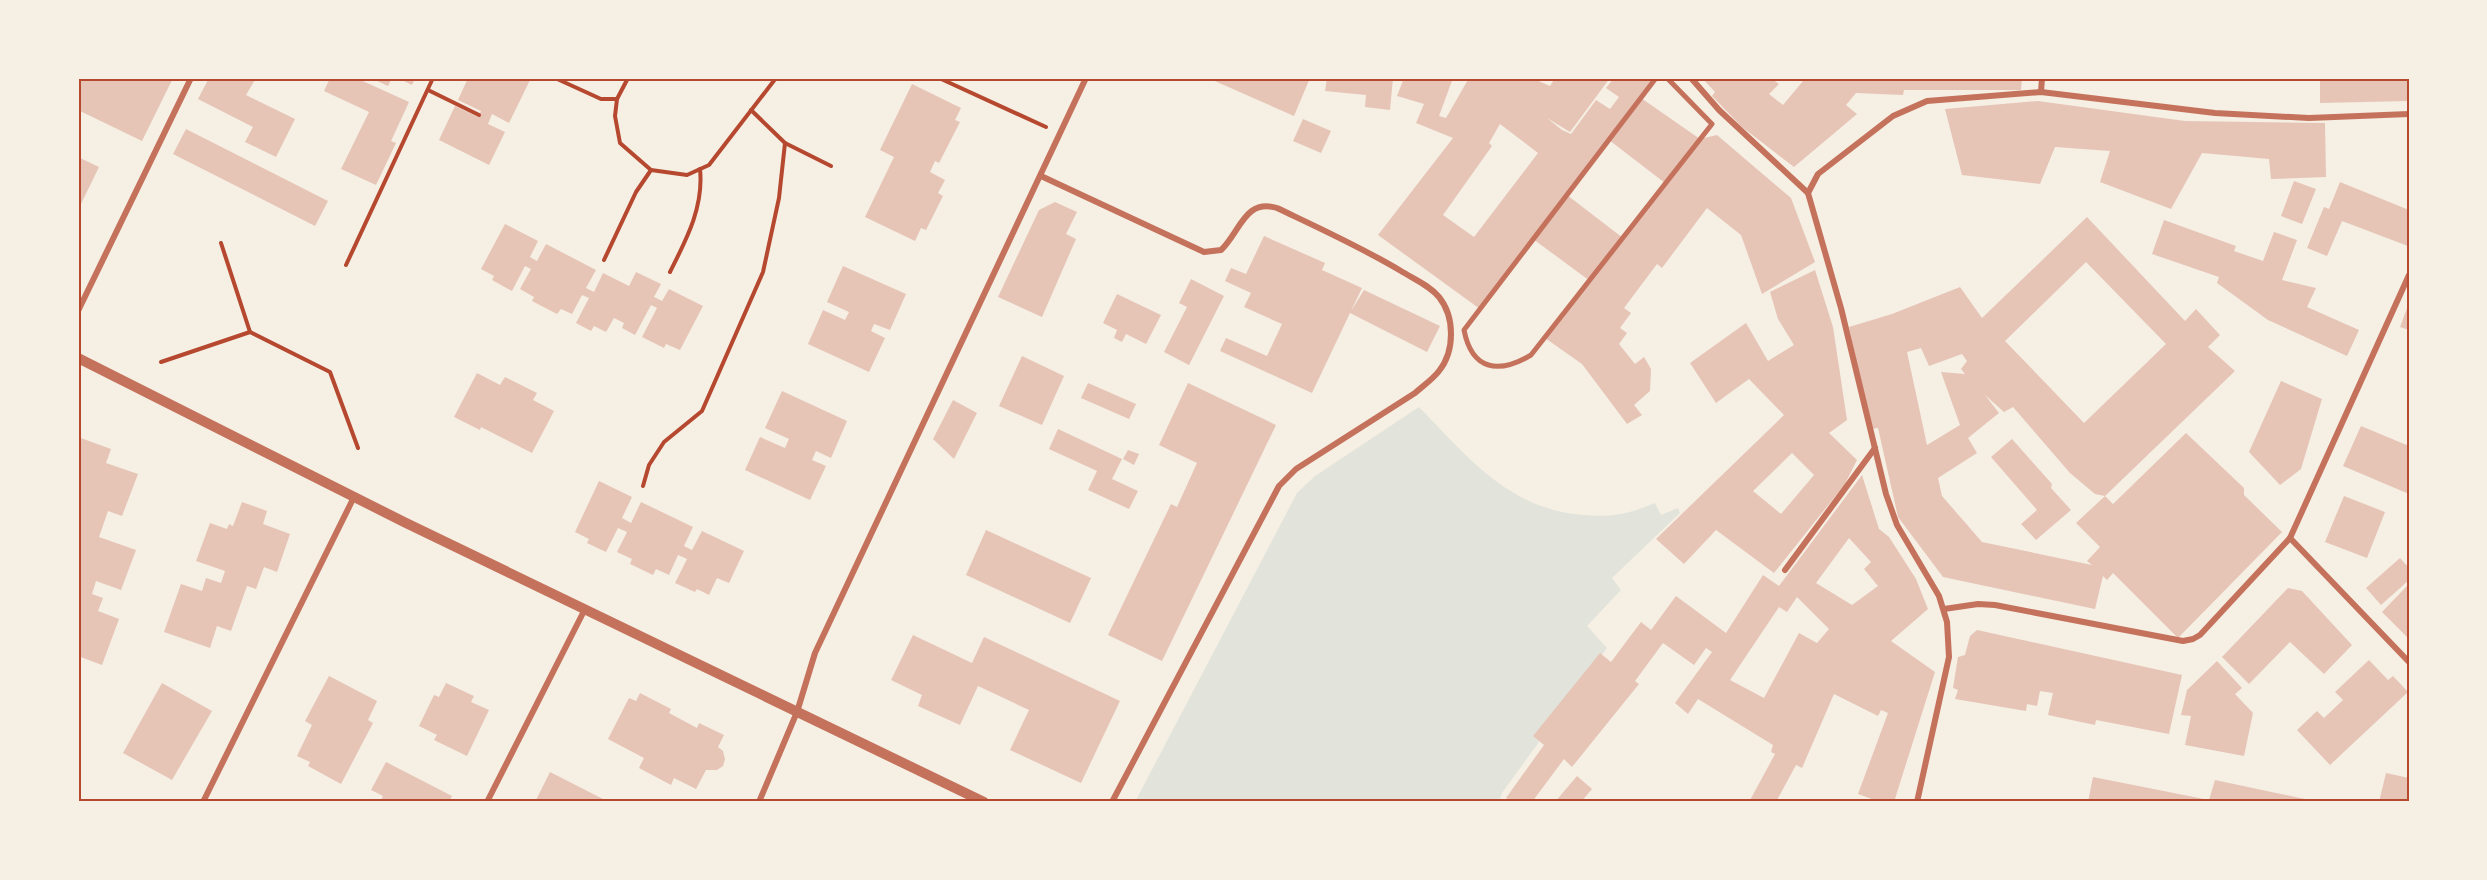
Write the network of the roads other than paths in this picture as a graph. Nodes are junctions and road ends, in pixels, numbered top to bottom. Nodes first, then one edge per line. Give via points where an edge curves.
1 (191, 78) edge
2 (1086, 78) edge
3 (1656, 78) edge
4 (1667, 78) edge
5 (1691, 78) edge
6 (2042, 78) edge
7 (2041, 92) junction
8 (2409, 114) edge
9 (1041, 176) junction
10 (1808, 193) junction
11 (2409, 275) edge
12 (78, 310) edge
13 (78, 358) edge
14 (1875, 448) junction
15 (354, 497) junction
16 (2290, 538) junction
17 (1785, 570) dead end
18 (585, 609) junction
19 (1944, 609) junction
20 (2409, 662) edge
21 (796, 712) junction
22 (203, 802) edge
23 (487, 802) edge
24 (759, 802) edge
25 (984, 802) edge
26 (1112, 802) edge
27 (1917, 802) edge

1 - 12 street
2 - 9 street
3 - 4 street via 1464,330 1467,343 1482,362 1508,367 1531,356 1712,124
5 - 10 street via 1719,110
6 - 7 street
7 - 8 street via 2215,114 2309,118
7 - 10 street via 1927,102 1893,116 1818,174
9 - 21 street via 815,653
9 - 26 street via 1204,252 1221,250 1247,214 1266,204 1373,254 1425,285 1447,309 1451,340 1440,370 1415,393 1296,469 1279,486
10 - 14 street
11 - 16 street
13 - 15 street
14 - 17 street
14 - 19 street via 1897,525
15 - 18 street
15 - 22 street
16 - 19 street via 2193,639 2183,641 1995,605
16 - 20 street
18 - 21 street
18 - 23 street
19 - 27 street via 1949,657
21 - 24 street
21 - 25 street

